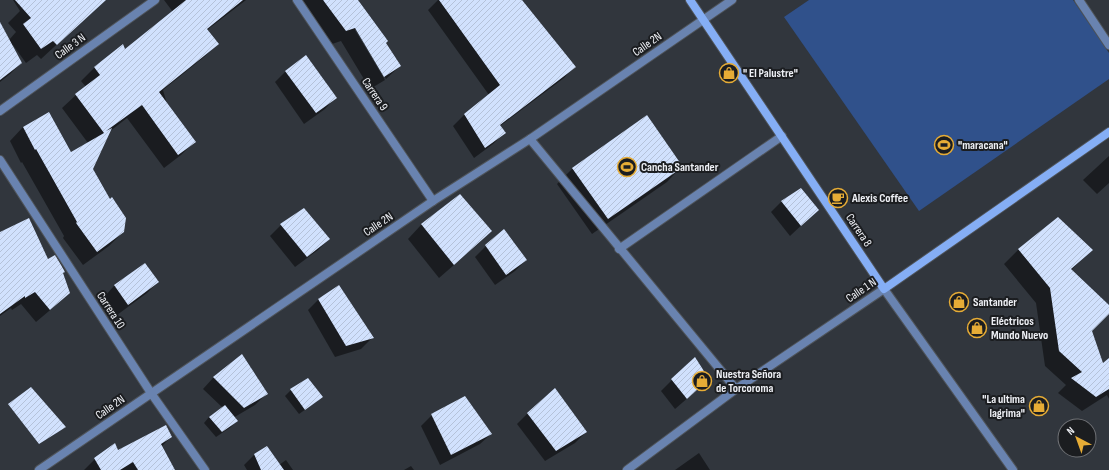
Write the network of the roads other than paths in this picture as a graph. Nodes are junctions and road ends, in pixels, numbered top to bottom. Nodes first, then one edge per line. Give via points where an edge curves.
1 (155, 0) edge
2 (297, 0) edge
3 (690, 0) edge
4 (732, 0) edge
5 (1080, 0) edge
6 (703, 20) junction
7 (1109, 45) edge
8 (0, 112) edge
9 (1109, 132) edge
10 (782, 136) junction
11 (530, 140) junction
12 (0, 160) edge
13 (433, 201) junction
14 (619, 249) junction
15 (884, 289) junction
16 (736, 389) junction
17 (151, 393) junction
18 (40, 469) edge
19 (205, 470) edge
20 (627, 470) edge
21 (1013, 470) edge

1 - 8 street, Calle 3 N
2 - 13 street, Carrera 9
3 - 6 street, Carrera 8
4 - 6 street, Calle 2N
5 - 7 street
6 - 10 street, Carrera 8
6 - 11 street, Calle 2N
9 - 15 street, Calle 1 N
10 - 14 street
10 - 15 street, Carrera 8
11 - 13 street, Calle 2N
11 - 14 street
12 - 17 street, Carrera 10
13 - 17 street, Calle 2N
14 - 16 street
15 - 16 street, Calle 1 N
15 - 21 street, Carrera 8
16 - 20 street, Calle 1 N
17 - 18 street, Calle 2N
17 - 19 street, Carrera 10

